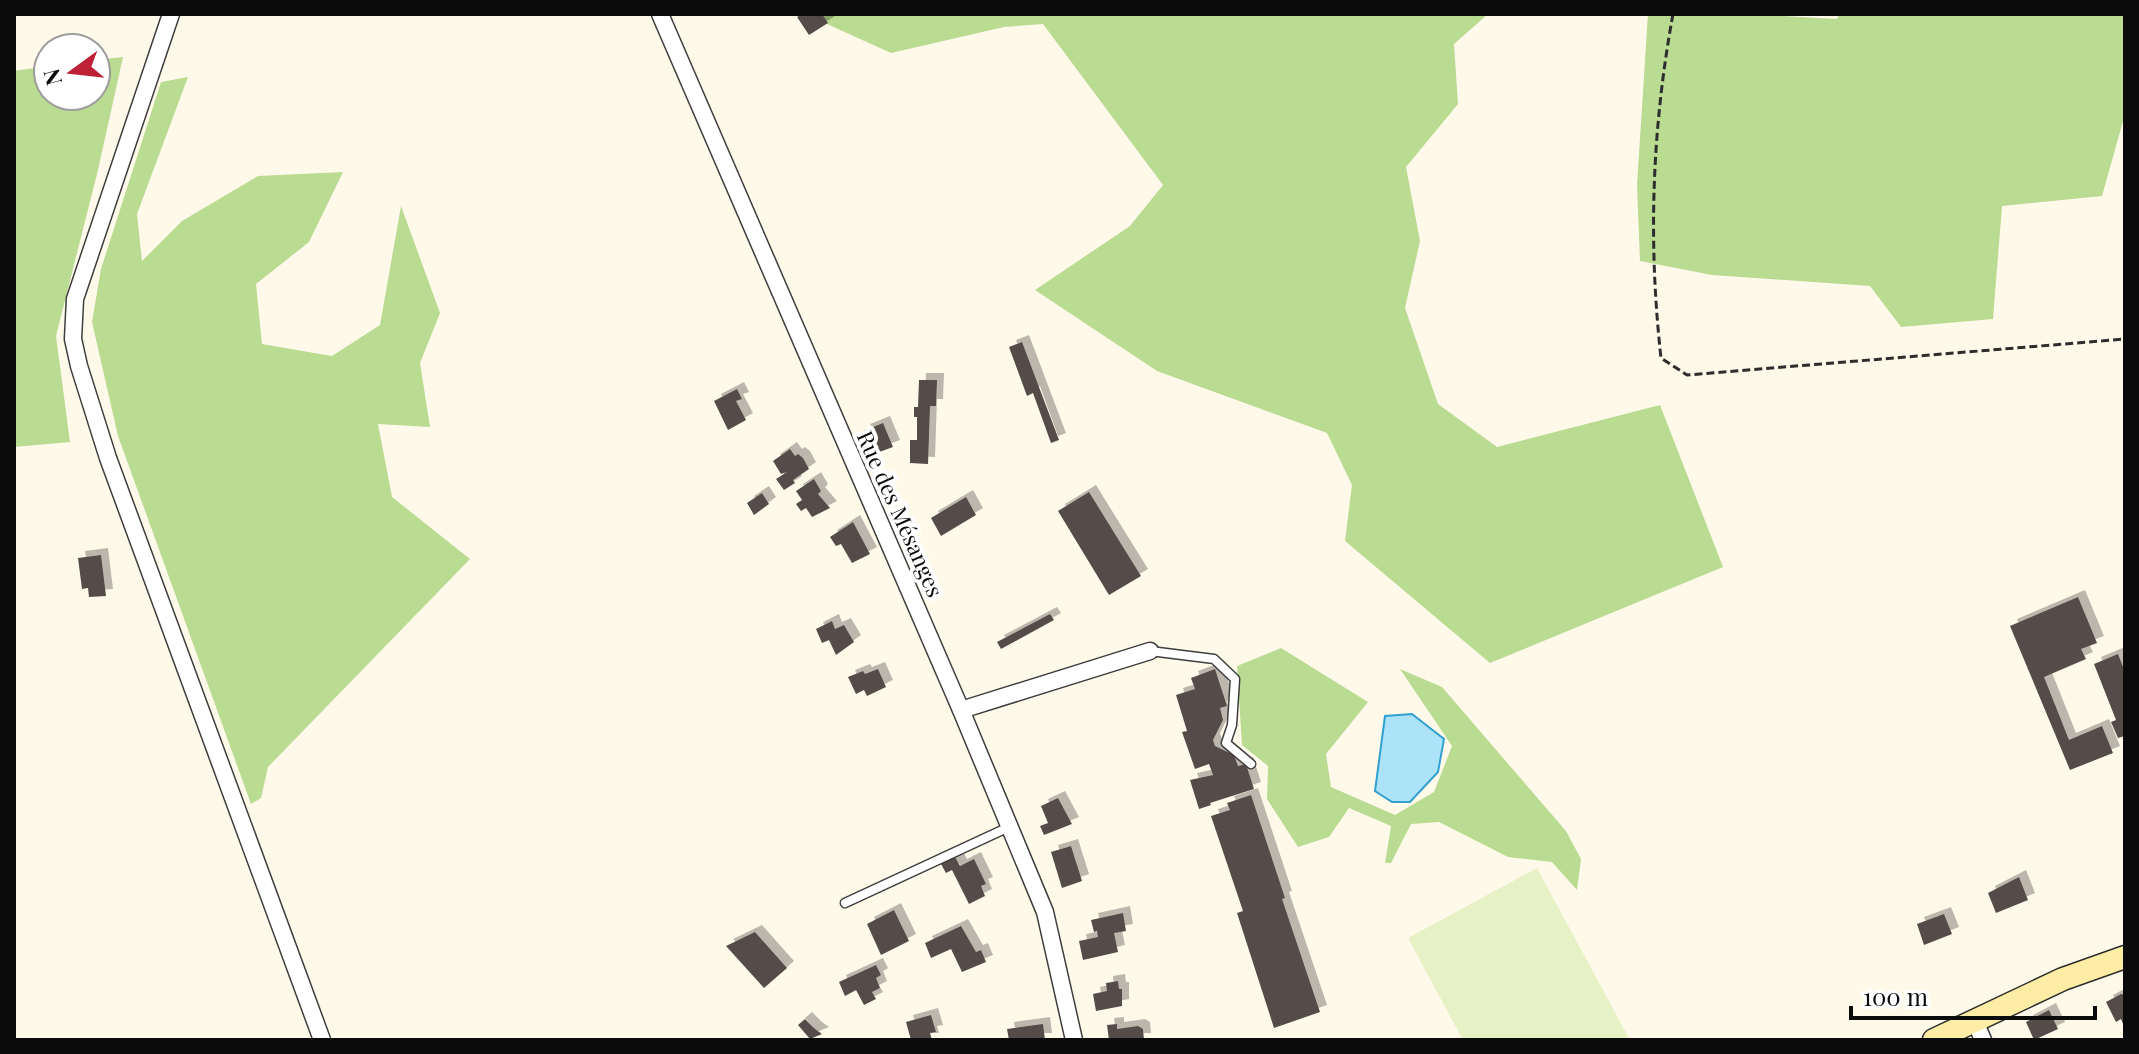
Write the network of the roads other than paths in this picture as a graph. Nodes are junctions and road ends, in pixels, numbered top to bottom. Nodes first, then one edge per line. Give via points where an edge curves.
1 (171, 14) edge
2 (660, 14) edge
3 (1150, 651) joint
4 (961, 710) junction
5 (1251, 764) dead end
6 (1010, 827) junction
7 (845, 903) dead end
8 (2125, 957) edge
9 (1979, 1030) edge
10 (322, 1040) edge
11 (1074, 1040) edge
12 (1934, 1040) edge

1 - 10 street via 75,299 73,339 108,458
2 - 4 street, Rue des Mésanges
3 - 4 street
3 - 5 lane via 1214,659 1235,679 1226,743
4 - 6 street, Rue des Mésanges
6 - 7 lane
6 - 11 street, Rue des Mésanges via 1045,912
8 - 9 street via 2063,979
9 - 12 street

